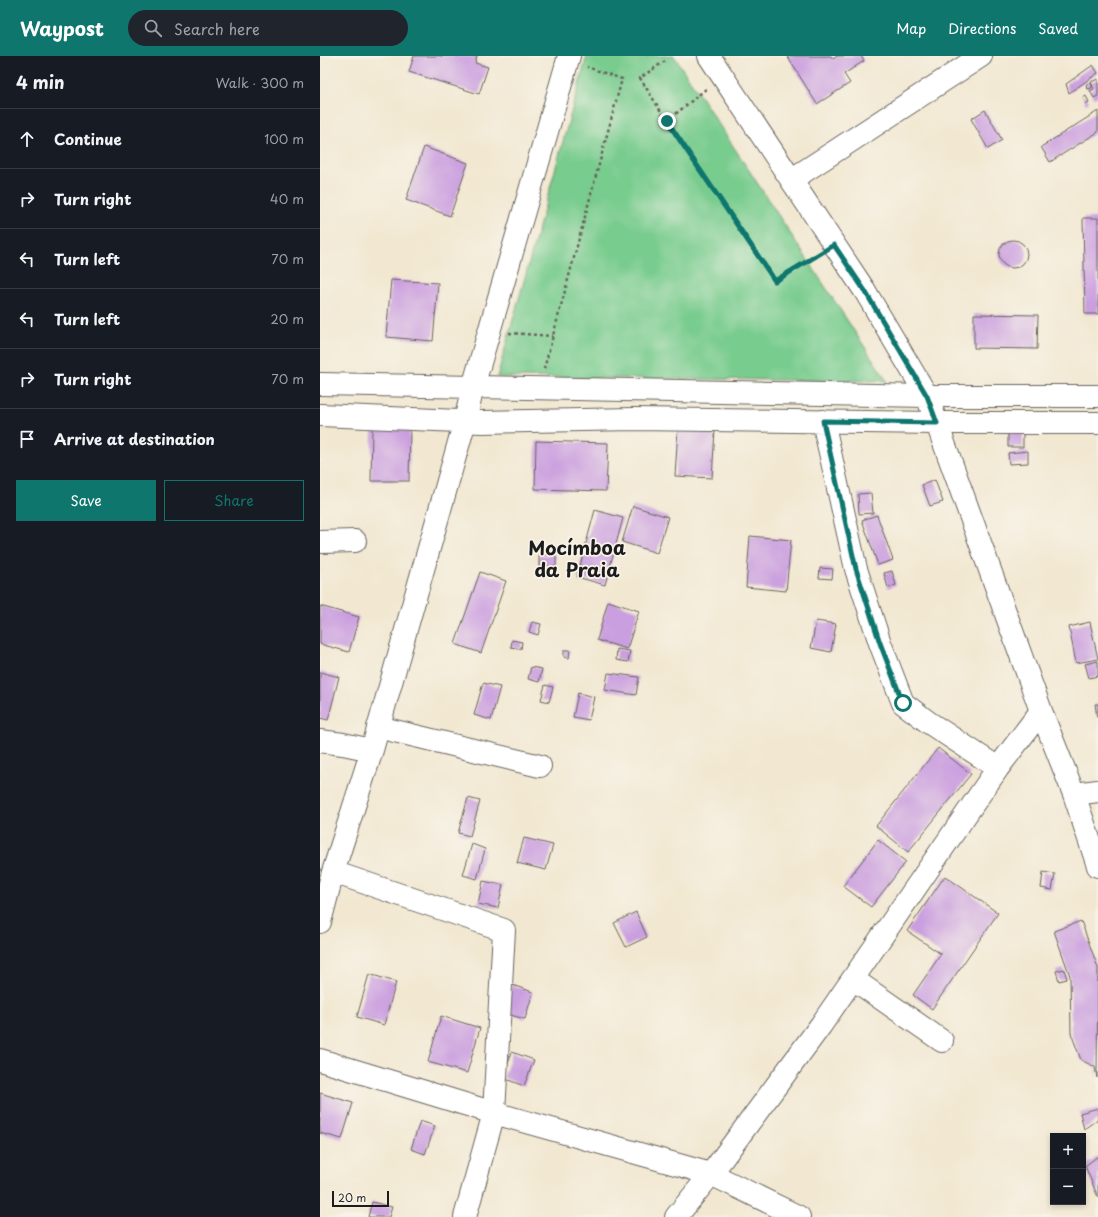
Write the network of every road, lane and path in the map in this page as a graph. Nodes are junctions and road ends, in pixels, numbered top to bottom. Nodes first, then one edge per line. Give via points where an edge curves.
1 (709, 56) edge
2 (981, 56) edge
3 (568, 58) edge
4 (665, 61) dead end
5 (722, 76) junction
6 (667, 121) junction
7 (791, 180) junction
8 (834, 245) junction
9 (489, 332) junction
10 (552, 336) junction
11 (320, 384) edge
12 (473, 387) junction
13 (538, 388) junction
14 (927, 396) junction
15 (1098, 396) edge
16 (320, 415) edge
17 (465, 421) junction
18 (823, 421) junction
19 (937, 423) junction
20 (1098, 423) edge
21 (355, 541) dead end
22 (320, 542) edge
23 (1041, 711) junction
24 (378, 727) junction
25 (320, 741) edge
26 (372, 750) junction
27 (540, 766) dead end
28 (998, 768) junction
29 (1098, 791) edge
30 (1074, 794) junction
31 (1098, 866) edge
32 (333, 872) junction
33 (320, 922) edge
34 (853, 979) junction
35 (942, 1041) dead end
36 (320, 1060) edge
37 (494, 1113) junction
38 (711, 1174) junction
39 (465, 1217) edge
40 (676, 1217) edge
41 (799, 1217) edge

1 - 5 street
2 - 7 street
3 - 9 street
3 - 10 path via 622,79
4 - 6 path via 640,78
5 - 6 path
5 - 7 street
6 - 8 path via 775,281
7 - 8 street
8 - 14 street via 865,291
9 - 10 path
9 - 12 street
10 - 13 path
11 - 12 street
12 - 13 street
12 - 17 street
13 - 14 street
14 - 15 street
14 - 19 street
16 - 17 street
17 - 18 street
17 - 24 street
18 - 19 street
18 - 28 street via 856,569 903,703
19 - 20 street
19 - 23 street
21 - 22 street
23 - 28 street
23 - 30 street
24 - 26 street
24 - 27 street
25 - 26 street
26 - 32 street
28 - 34 street
29 - 30 street
30 - 31 street
32 - 33 street
32 - 37 street via 504,930
34 - 35 street
34 - 38 street
36 - 37 street
37 - 38 street
37 - 39 street
38 - 40 street
38 - 41 street

